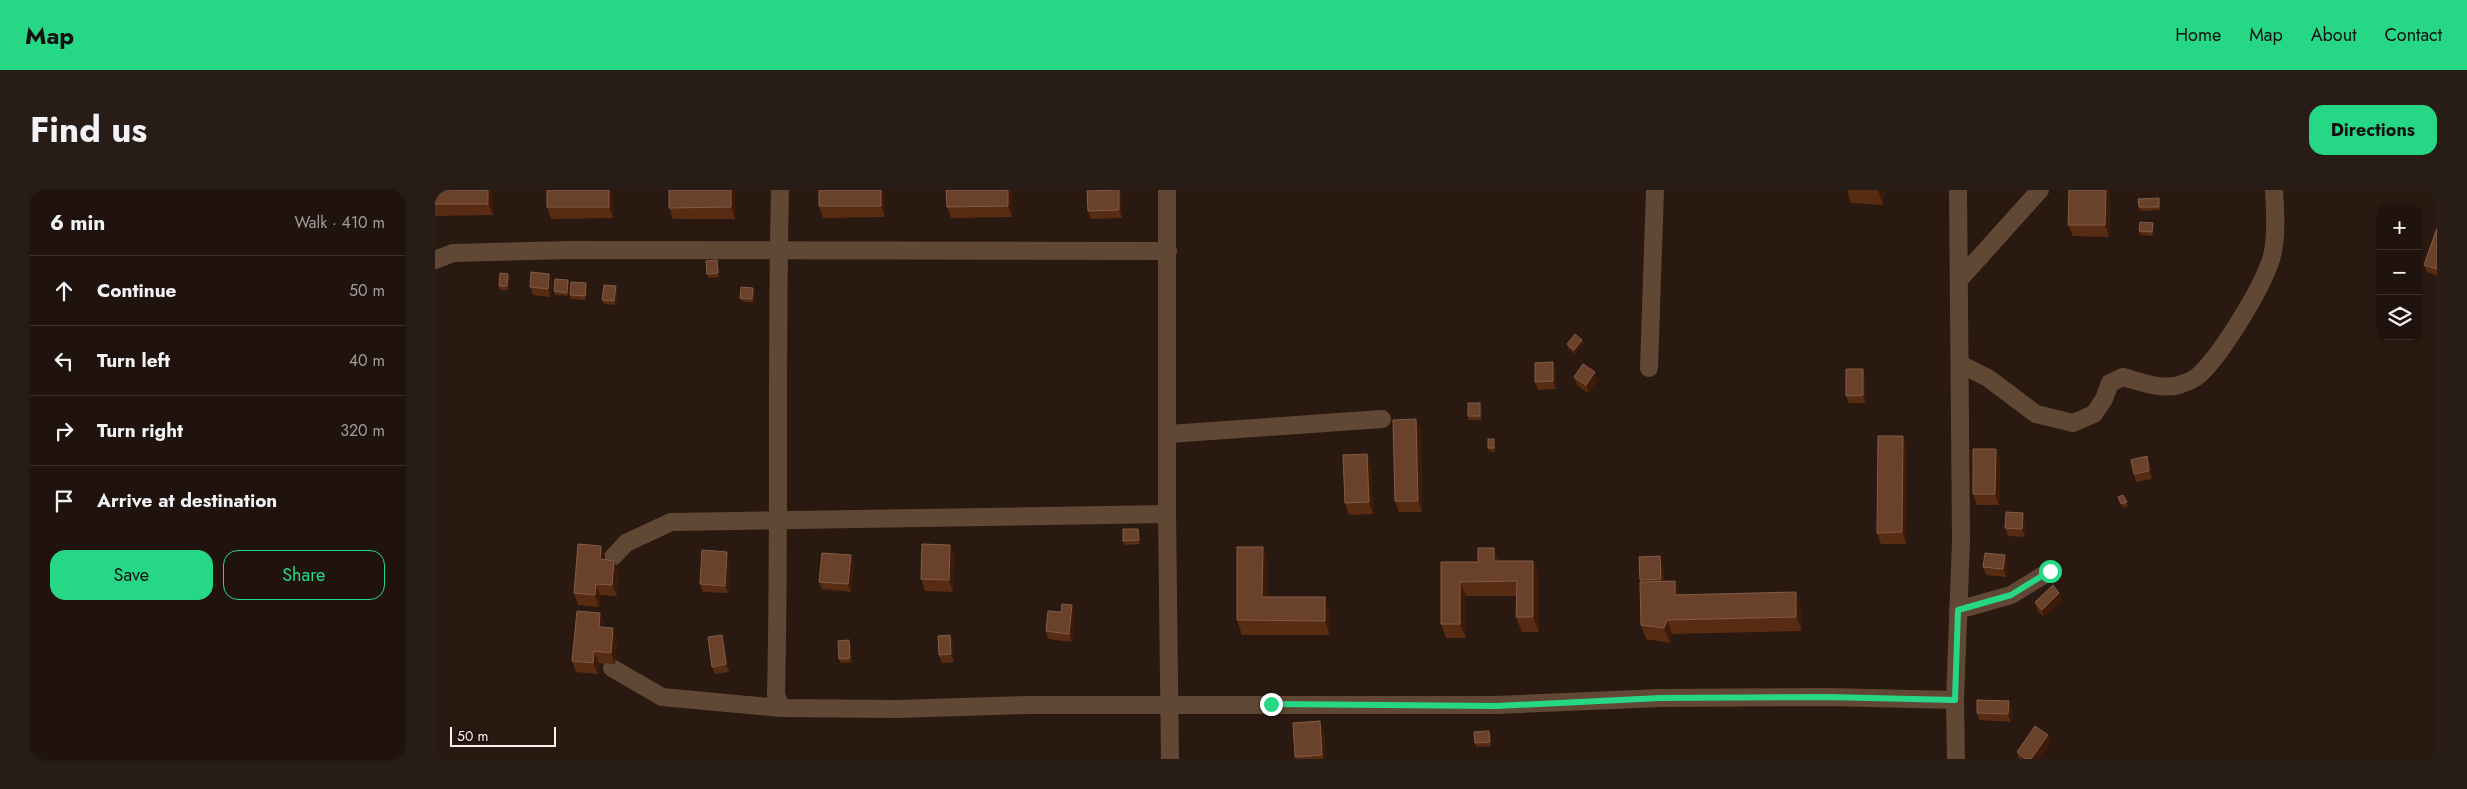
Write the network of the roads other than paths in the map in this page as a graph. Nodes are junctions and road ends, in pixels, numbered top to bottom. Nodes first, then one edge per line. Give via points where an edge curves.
1 (780, 190) edge
2 (1167, 190) edge
3 (1655, 190) edge
4 (1958, 190) edge
5 (2040, 190) edge
6 (2274, 190) edge
7 (779, 250) junction
8 (1168, 251) junction
9 (435, 260) edge
10 (1959, 280) junction
11 (1959, 364) junction
12 (1649, 368) dead end
13 (1382, 419) dead end
14 (1169, 434) junction
15 (1167, 514) junction
16 (780, 519) junction
17 (613, 557) dead end
18 (2050, 571) dead end
19 (1958, 610) junction
20 (612, 668) dead end
21 (1955, 700) junction
22 (1171, 706) junction
23 (781, 708) junction
24 (1170, 759) edge
25 (1956, 759) edge

1 - 7 street
2 - 8 street
3 - 12 street
4 - 10 street
5 - 10 street
6 - 11 street via 2273,252 2264,279 2228,340 2199,376 2178,386 2152,386 2123,377 2111,383 2094,414 2073,423 2036,414 1988,378
7 - 8 street
7 - 9 street via 453,253
7 - 16 street via 777,398
8 - 14 street
10 - 11 street
11 - 19 street via 1961,541
13 - 14 street
14 - 15 street
15 - 16 street
15 - 22 street
16 - 17 street via 671,522 626,543
16 - 23 street via 776,695
18 - 19 street via 2011,595
19 - 21 street
20 - 23 street via 662,696
21 - 22 street via 1660,698 1496,706
21 - 25 street
22 - 23 street
22 - 24 street

